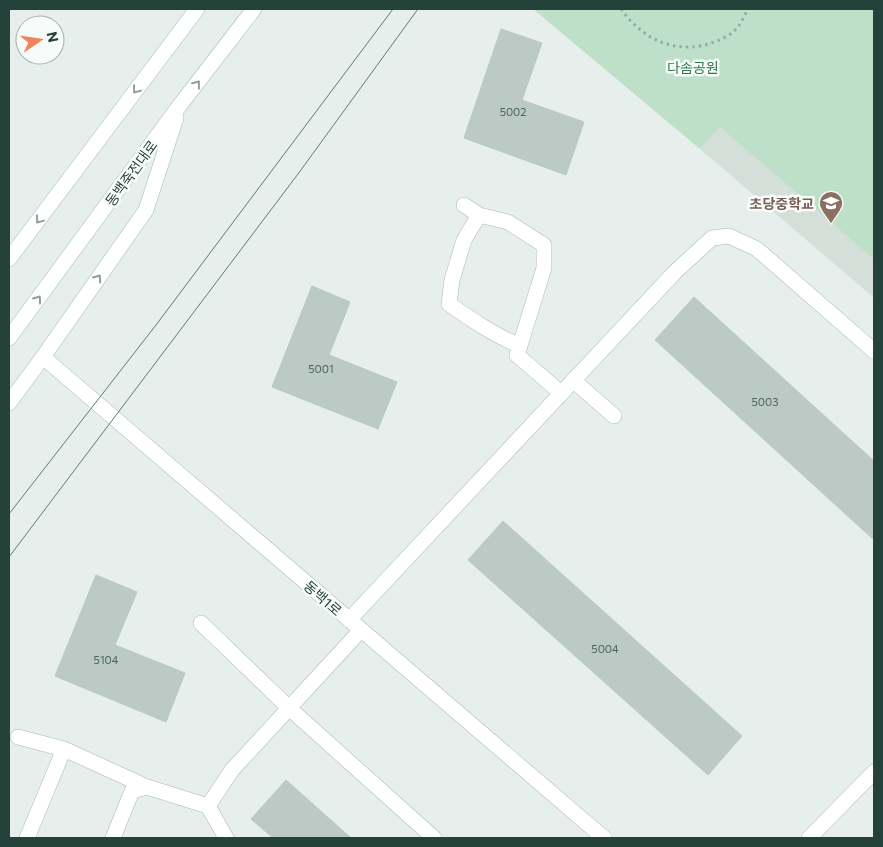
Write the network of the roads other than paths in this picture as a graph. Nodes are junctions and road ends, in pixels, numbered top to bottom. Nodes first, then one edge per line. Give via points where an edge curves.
1 (197, 9) edge
2 (254, 9) edge
3 (180, 105) junction
4 (464, 205) dead end
5 (479, 215) junction
6 (9, 259) edge
7 (9, 338) edge
8 (520, 346) junction
9 (874, 351) edge
10 (43, 357) junction
11 (574, 380) junction
12 (561, 393) junction
13 (9, 403) edge
14 (614, 416) dead end
15 (201, 623) dead end
16 (355, 625) junction
17 (289, 708) junction
18 (18, 737) dead end
19 (64, 748) junction
20 (874, 772) edge
21 (147, 786) junction
22 (208, 806) junction
23 (27, 838) edge
24 (113, 838) edge
25 (226, 838) edge
26 (434, 838) edge
27 (604, 838) edge
28 (809, 838) edge

1 -> 6 main road
3 -> 2 main road, 동백죽전대로
7 -> 3 main road, 동백죽전대로
10 -> 3 main road via 146,210
4 - 5 main road
5 - 8 main road via 508,222 544,245 544,268
5 - 8 main road via 464,240 452,280 449,304 479,325
8 - 12 main road via 517,355
9 - 11 main road via 757,249 729,236 712,238 682,265
10 - 13 main road
10 - 16 main road, 동백1로
11 - 12 main road
11 - 14 main road
12 - 16 main road
15 - 17 main road
16 - 17 main road
16 - 27 main road, 동백1로
17 - 22 main road via 232,770
17 - 26 main road
18 - 19 main road
19 - 21 main road
19 - 23 main road
20 - 28 main road
21 - 22 main road
21 - 24 main road via 132,791
22 - 25 main road

